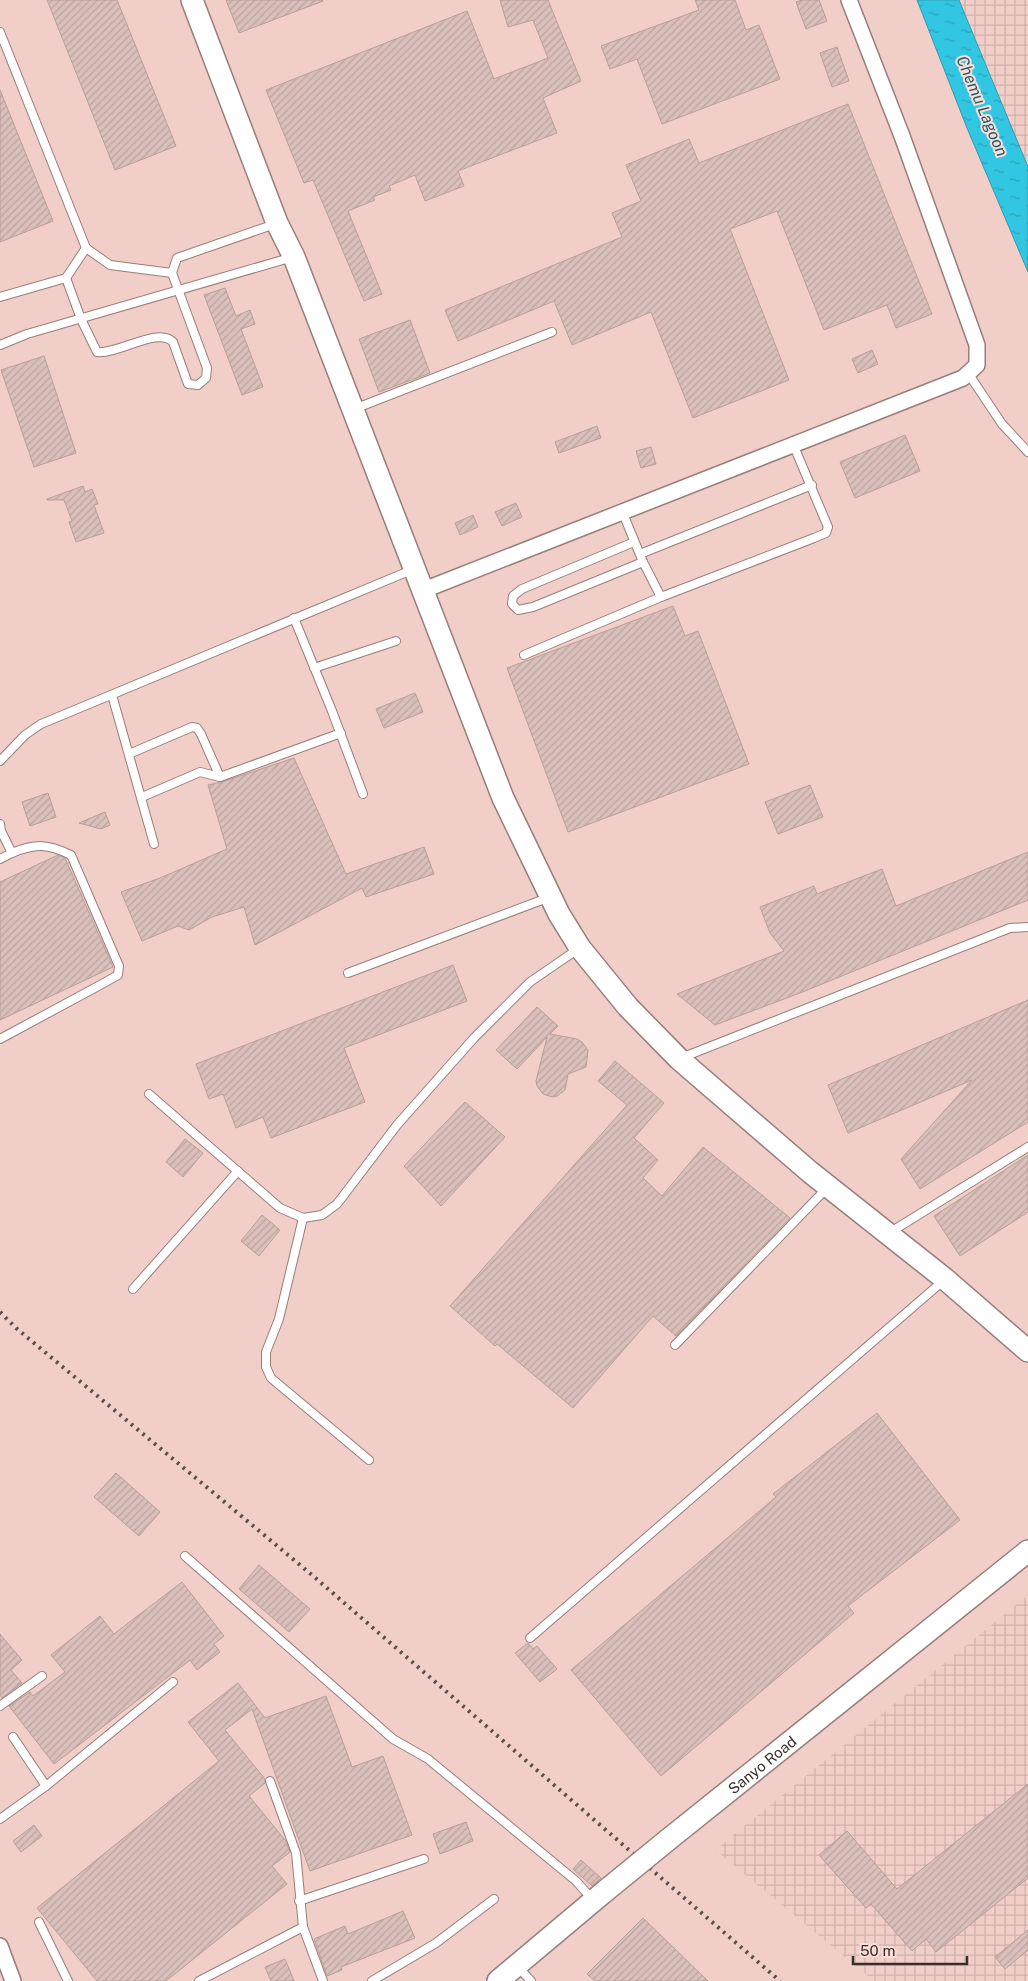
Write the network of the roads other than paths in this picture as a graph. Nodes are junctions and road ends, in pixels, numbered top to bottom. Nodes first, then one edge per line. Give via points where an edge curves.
1 (192, 0) edge
2 (849, 0) edge
3 (0, 32) edge
4 (277, 223) junction
5 (86, 248) junction
6 (294, 257) junction
7 (172, 273) junction
8 (66, 278) junction
9 (178, 289) junction
10 (0, 297) edge
11 (81, 319) junction
12 (552, 332) dead end
13 (0, 345) edge
14 (968, 373) junction
15 (354, 409) junction
16 (793, 444) junction
17 (1028, 452) edge
18 (812, 485) junction
19 (622, 511) junction
20 (634, 542) junction
21 (640, 554) junction
22 (643, 562) junction
23 (416, 568) junction
24 (424, 590) junction
25 (661, 597) junction
26 (294, 618) junction
27 (396, 641) dead end
28 (524, 655) dead end
29 (314, 668) junction
30 (112, 694) junction
31 (341, 733) junction
32 (129, 754) junction
33 (0, 761) edge
34 (220, 777) junction
35 (363, 794) dead end
36 (142, 797) junction
37 (0, 824) edge
38 (154, 844) dead end
39 (12, 853) junction
40 (0, 859) edge
41 (550, 896) junction
42 (1028, 927) edge
43 (580, 948) junction
44 (348, 973) dead end
45 (0, 1038) edge
46 (679, 1059) junction
47 (149, 1094) dead end
48 (1028, 1147) edge
49 (238, 1171) junction
50 (828, 1187) junction
51 (303, 1218) junction
52 (888, 1234) junction
53 (944, 1279) junction
54 (133, 1289) dead end
55 (675, 1345) dead end
56 (1028, 1351) edge
57 (369, 1460) dead end
58 (1027, 1553) edge
59 (185, 1556) dead end
60 (530, 1638) dead end
61 (42, 1676) dead end
62 (172, 1682) dead end
63 (0, 1706) edge
64 (13, 1737) dead end
65 (270, 1781) dead end
66 (46, 1786) junction
67 (0, 1819) edge
68 (424, 1859) dead end
69 (600, 1897) junction
70 (494, 1899) dead end
71 (299, 1901) junction
72 (39, 1922) dead end
73 (303, 1927) junction
74 (0, 1946) edge
75 (524, 1973) edge
76 (13, 1981) edge
77 (68, 1981) edge
78 (199, 1981) edge
79 (323, 1981) edge
80 (372, 1981) edge
81 (498, 1981) edge

1 - 4 street
2 - 14 street via 977,345 977,365
3 - 5 lane
4 - 6 street
4 - 7 lane via 177,258
5 - 7 lane via 110,265
5 - 8 lane
6 - 9 lane
6 - 15 street
7 - 9 lane
8 - 10 lane
8 - 11 lane
9 - 11 lane
9 - 11 lane via 207,368 206,378 198,385 188,384 173,342 168,337 158,336 106,354 97,352
11 - 13 lane
12 - 15 lane
14 - 16 street via 964,378
14 - 17 lane via 1002,424
15 - 23 street
16 - 18 lane
16 - 19 street
18 - 21 lane
18 - 25 lane via 828,527 826,533
19 - 20 lane
19 - 24 street
20 - 21 lane
20 - 22 lane via 522,589 513,596 512,604 518,610 533,607
21 - 22 lane
22 - 25 lane
23 - 24 street
23 - 26 lane
24 - 41 street via 503,798
25 - 28 lane
26 - 29 lane
26 - 30 lane
27 - 29 lane
29 - 31 lane
30 - 32 lane
30 - 33 lane via 41,724 25,735
31 - 34 lane
31 - 35 lane
32 - 34 lane via 192,727 197,728
32 - 36 lane
34 - 36 lane via 200,772
36 - 38 lane
37 - 39 lane
39 - 40 lane
39 - 45 lane via 30,846 54,846 71,855 118,966 118,975
41 - 43 street
41 - 44 lane
42 - 46 lane via 1010,928
43 - 46 street via 628,1007
43 - 51 lane via 530,982 474,1038 397,1125 337,1204 322,1215
46 - 50 street
47 - 49 lane
48 - 52 lane
49 - 51 lane via 280,1208
49 - 54 lane
50 - 52 street
50 - 55 lane
51 - 57 lane via 279,1319 266,1352 266,1367 271,1378
52 - 53 street
53 - 56 street
53 - 60 lane
58 - 69 street, Sanyo Road, bridge
59 - 69 lane via 393,1740 428,1759 576,1881
61 - 63 lane
62 - 66 lane
64 - 66 lane
65 - 71 lane via 296,1852
66 - 67 lane
68 - 71 lane
69 - 75 street, Sanyo Road
70 - 80 lane via 436,1943
71 - 73 lane
72 - 77 lane
73 - 78 lane
73 - 79 lane
74 - 76 street
75 - 81 street, Sanyo Road

